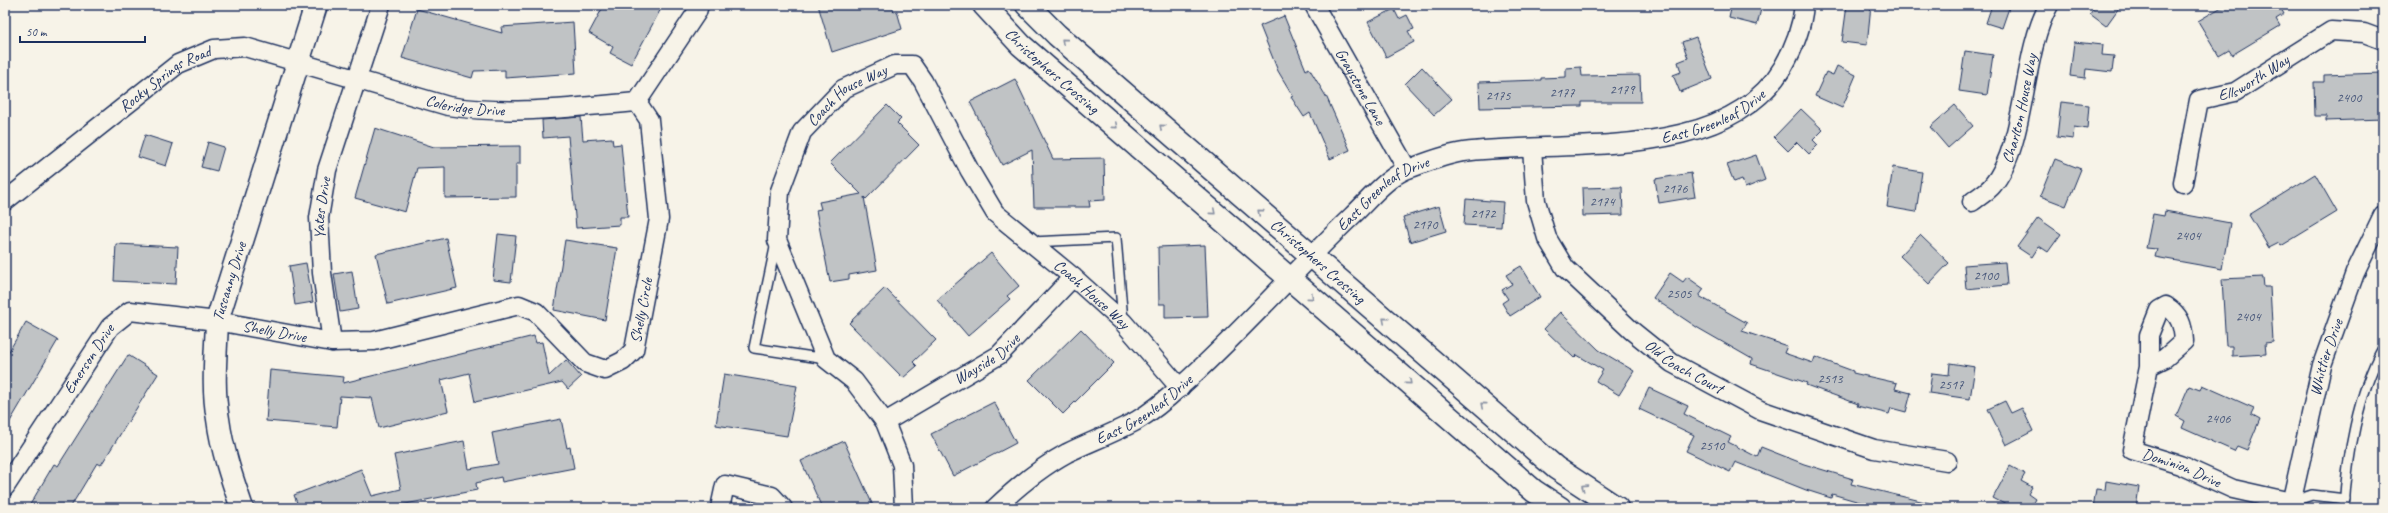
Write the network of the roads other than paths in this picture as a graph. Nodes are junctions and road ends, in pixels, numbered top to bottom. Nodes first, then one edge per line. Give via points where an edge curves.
1 (316, 5) edge
2 (381, 5) edge
3 (699, 5) edge
4 (984, 5) edge
5 (1028, 5) edge
6 (1314, 5) edge
7 (1804, 5) edge
8 (2049, 5) edge
9 (2383, 40) edge
10 (298, 61) junction
11 (356, 78) junction
12 (637, 102) junction
13 (1532, 149) junction
14 (1407, 169) junction
15 (2183, 183) dead end
16 (5, 201) edge
17 (1972, 202) dead end
18 (2383, 215) edge
19 (777, 240) junction
20 (1032, 242) junction
21 (1310, 256) junction
22 (1073, 277) junction
23 (1290, 279) junction
24 (217, 321) junction
25 (1123, 322) junction
26 (332, 342) junction
27 (2383, 348) edge
28 (826, 359) junction
29 (2149, 366) dead end
30 (1180, 388) junction
31 (885, 422) junction
32 (1947, 460) dead end
33 (5, 487) edge
34 (2345, 504) edge
35 (2293, 506) edge
36 (242, 508) edge
37 (720, 508) edge
38 (783, 508) edge
39 (904, 508) edge
40 (995, 508) edge
41 (1560, 508) edge
42 (1617, 508) edge

1 - 10 street
2 - 11 street
3 - 12 street via 697,12
4 -> 23 street, Christophers Crossing via 1021,45
21 -> 5 street, Christophers Crossing via 1057,35
6 - 14 street, Graystone Lane
7 - 13 street, East Greenleaf Drive via 1799,33 1778,76 1764,92 1733,116 1694,132 1641,141
8 - 17 street, Charlton House Way via 2034,48 2014,136 2005,163 1992,186
9 - 15 street, Ellsworth Way via 2364,33 2331,31 2235,92 2199,100
10 - 11 street, Coleridge Drive
10 - 16 street, Rocky Springs Road via 245,46 214,49 178,64
10 - 24 street, Tuscanny Drive
11 - 12 street, Coleridge Drive via 448,106 480,111
11 - 26 street, Yates Drive via 327,170 319,218 322,272
12 - 26 street, Shelly Circle via 649,120 658,219 634,350 623,361 605,370 585,362 536,312 519,305 374,341
13 - 14 street, East Greenleaf Drive via 1462,152
13 - 32 street, Old Coach Court via 1536,201 1547,238 1565,268 1631,330 1672,363 1760,410 1874,449
14 - 21 street, East Greenleaf Drive via 1382,187
18 - 35 street, Whittier Drive via 2355,273 2322,365
19 - 20 street, Coach House Way via 780,191 802,132 843,89 895,65 912,65 995,213
19 - 28 street, Coach House Way
19 - 28 lane via 754,348
20 - 22 street, Coach House Way
20 - 25 lane via 1116,238
21 - 23 street, East Greenleaf Drive
42 -> 21 street, Christophers Crossing via 1556,468
22 - 25 street, Coach House Way
22 - 31 street, Wayside Drive via 999,355
23 - 30 street, East Greenleaf Drive
23 -> 41 street, Christophers Crossing via 1534,491
24 - 26 street, Shelly Drive
24 - 33 street, Emerson Drive via 130,311 115,322
24 - 36 street, Tuscanny Drive via 217,418 226,462
25 - 30 street, Coach House Way
27 - 34 lane via 2363,396 2350,457
28 - 31 street via 854,380
29 - 35 street, Dominion Drive via 2132,450 2180,465 2233,489
30 - 40 street, East Greenleaf Drive via 1137,420 1065,455 1013,491
31 - 39 street via 902,465
34 - 35 lane via 2312,495
37 - 38 street via 725,485 772,496

